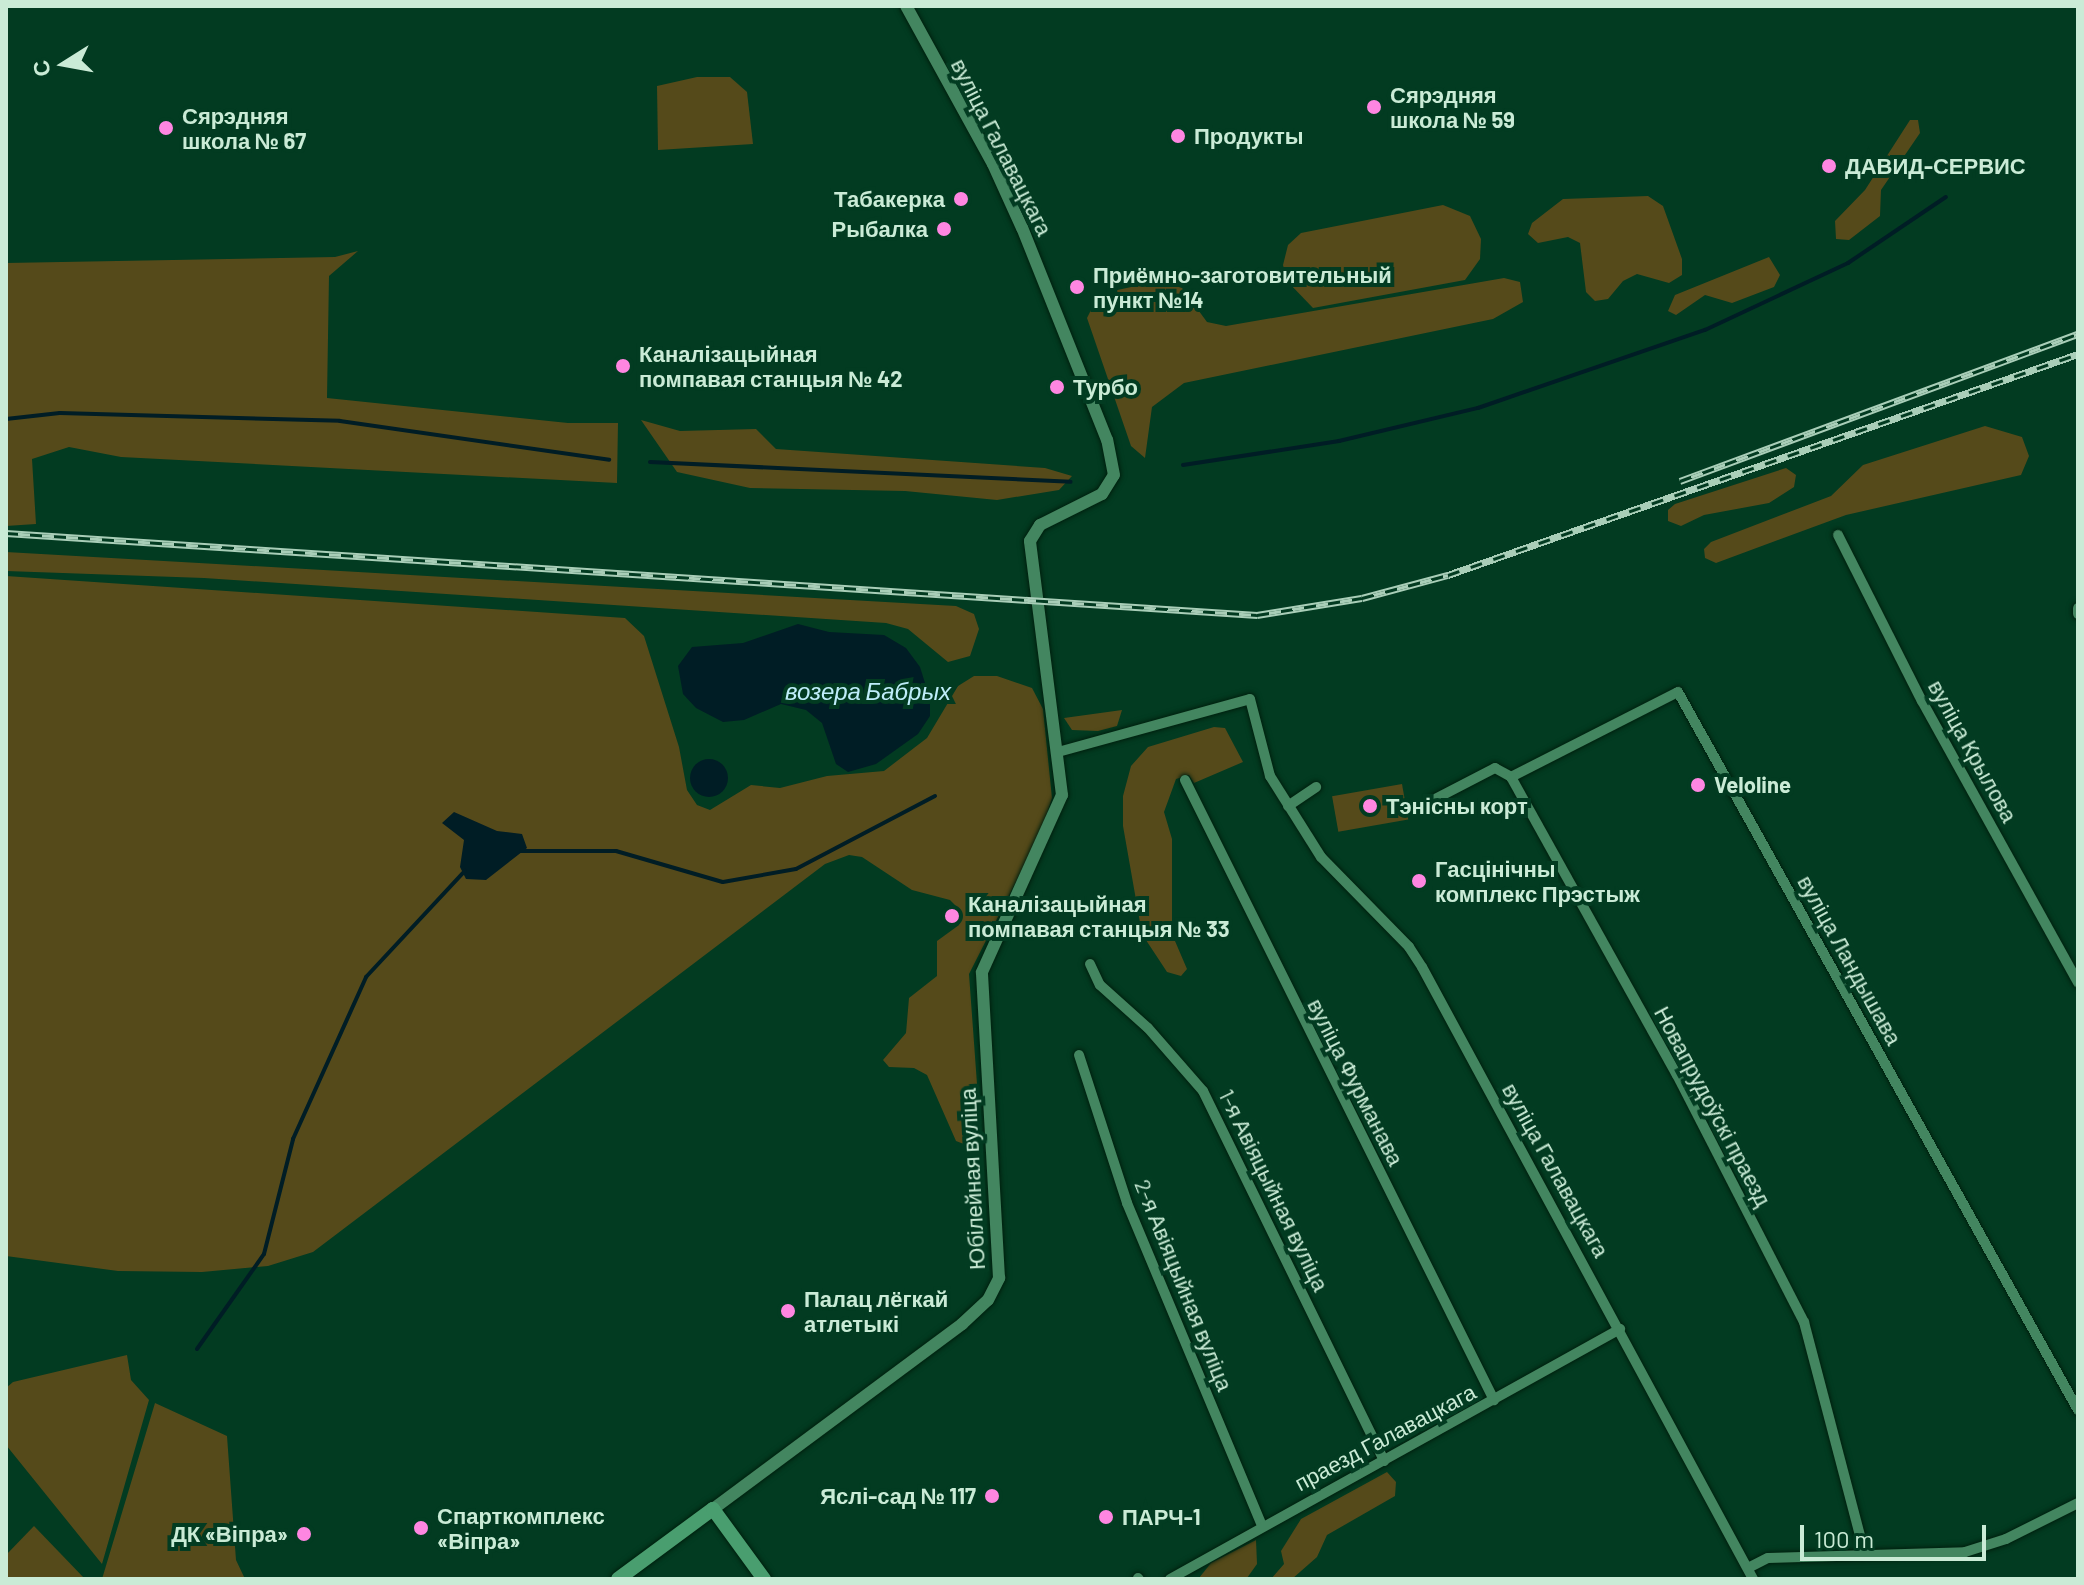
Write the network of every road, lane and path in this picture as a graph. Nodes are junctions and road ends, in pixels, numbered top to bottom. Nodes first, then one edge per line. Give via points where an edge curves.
1 (906, 6) edge
2 (1838, 535) dead end
3 (1058, 752) junction
4 (1511, 777) junction
5 (1185, 780) dead end
6 (1316, 787) dead end
7 (1433, 800) dead end
8 (1288, 806) junction
9 (1090, 964) dead end
10 (2078, 983) edge
11 (1079, 1055) dead end
12 (1620, 1329) junction
13 (1494, 1400) junction
14 (2078, 1410) edge
15 (1384, 1461) junction
16 (2078, 1503) edge
17 (713, 1509) junction
18 (1262, 1526) junction
19 (1865, 1554) junction
20 (1748, 1568) junction
21 (618, 1579) edge
22 (764, 1579) edge
23 (1170, 1579) edge
24 (1753, 1579) edge

1 - 3 street, вуліца Галавацкага via 999,177 1113,458 1114,475 1105,492 1040,525 1030,541
2 - 10 street, вуліца Крылова via 1922,701
3 - 8 street, вуліца Галавацкага via 1250,699 1266,767
3 - 17 street, Юбілейная вуліца via 1058,814 982,972 1002,1258 994,1290 962,1324
4 - 7 street via 1495,768
4 - 14 street, вуліца Ландышава via 1678,692
4 - 19 street, Новапрудоўскі праезд via 1677,1075 1804,1322
5 - 13 street, вуліца Фурманава
6 - 8 street
8 - 12 street, вуліца Галавацкага via 1321,857 1422,967
9 - 15 street, 1-я Авіяцыйная вуліца via 1100,985 1148,1028 1203,1091
11 - 18 street, 2-я Авіяцыйная вуліца via 1127,1203
12 - 13 street, праезд Галавацкага
12 - 20 street, вуліца Галавацкага
13 - 15 street, праезд Галавацкага
15 - 18 street, праезд Галавацкага
16 - 19 street via 1988,1546
17 - 21 main road, Юбілейная вуліца
17 - 22 main road
18 - 23 street, праезд Галавацкага
19 - 20 street via 1768,1558
20 - 24 street, вуліца Галавацкага

